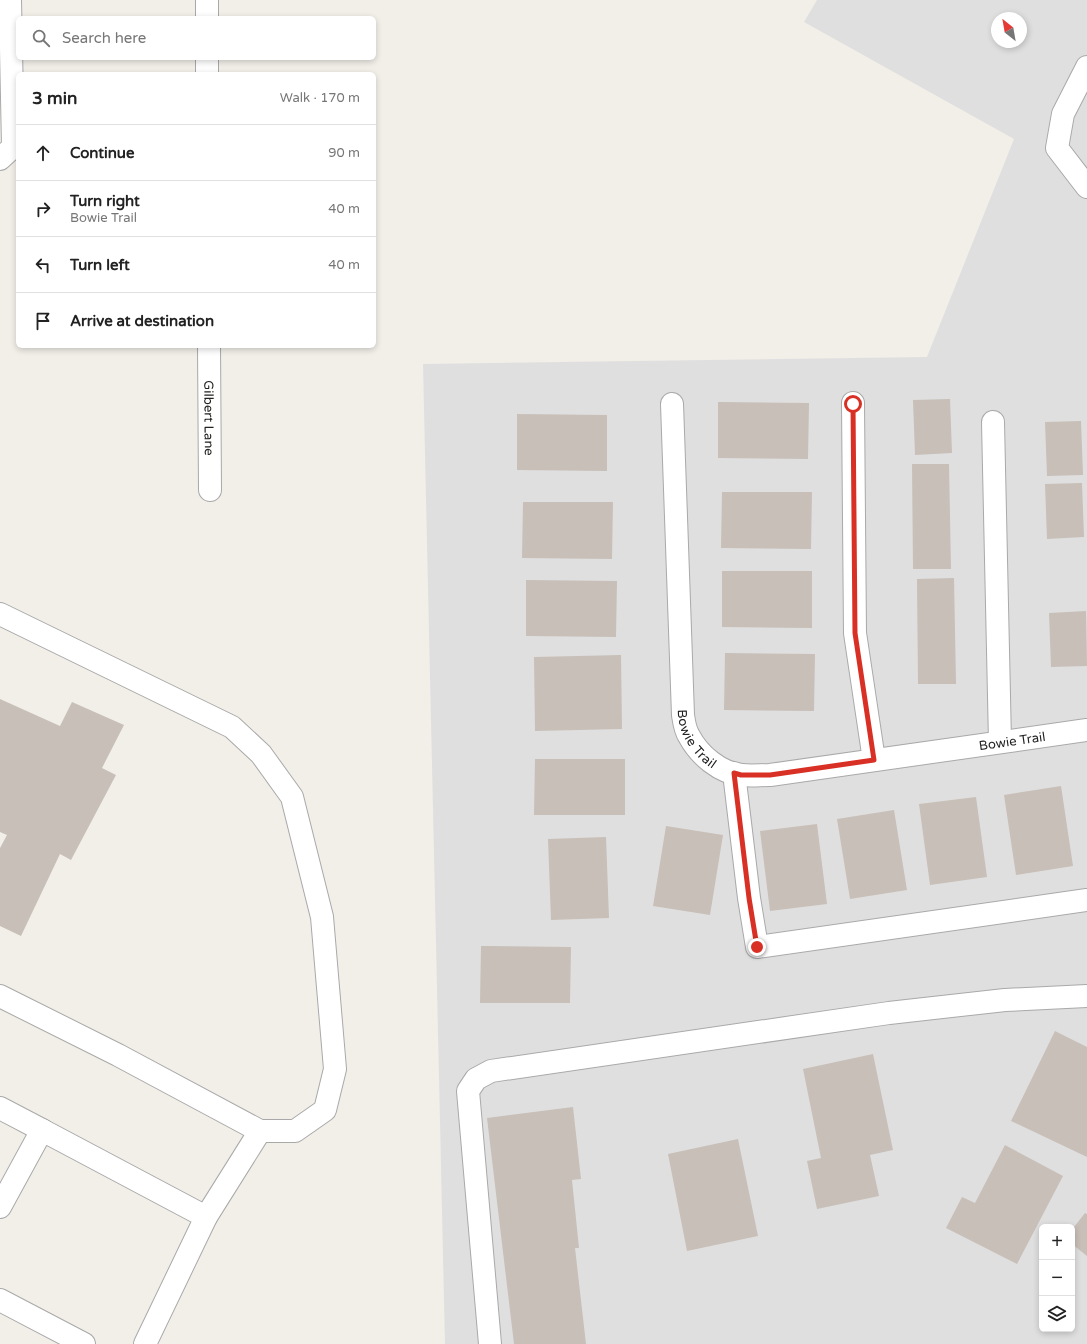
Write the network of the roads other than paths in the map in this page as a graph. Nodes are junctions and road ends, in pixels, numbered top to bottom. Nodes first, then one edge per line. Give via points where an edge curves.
1 (10, 0) edge
2 (207, 0) edge
3 (207, 16) edge
4 (207, 60) edge
5 (1087, 67) edge
6 (207, 72) edge
7 (0, 159) edge
8 (1087, 187) edge
9 (209, 348) edge
10 (672, 404) dead end
11 (853, 404) dead end
12 (994, 422) dead end
13 (210, 490) dead end
14 (0, 614) edge
15 (1087, 730) edge
16 (1000, 742) junction
17 (874, 760) junction
18 (734, 773) junction
19 (1087, 900) edge
20 (0, 996) edge
21 (1087, 996) edge
22 (0, 1108) edge
23 (42, 1130) junction
24 (260, 1131) junction
25 (0, 1207) edge
26 (206, 1217) junction
27 (0, 1300) edge
28 (84, 1344) edge
29 (145, 1344) edge
30 (490, 1344) edge

1 - 7 street via 13,147
2 - 3 street
4 - 6 street
5 - 8 street via 1063,114 1057,148
9 - 13 street, Gilbert Lane
10 - 18 street, Bowie Trail via 683,715 688,735 700,753 718,767
11 - 17 street via 855,633
12 - 16 street
14 - 24 street via 232,727 261,754 292,797 322,917 335,1069 325,1110 295,1131
15 - 16 street, Bowie Trail
16 - 17 street, Bowie Trail
17 - 18 street, Bowie Trail via 770,775
18 - 19 street via 757,947
20 - 24 street via 118,1054
21 - 30 street via 1005,1000 888,1013 490,1071 476,1079 468,1091
22 - 23 street
23 - 25 street
23 - 26 street
24 - 26 street
26 - 29 street
27 - 28 street

